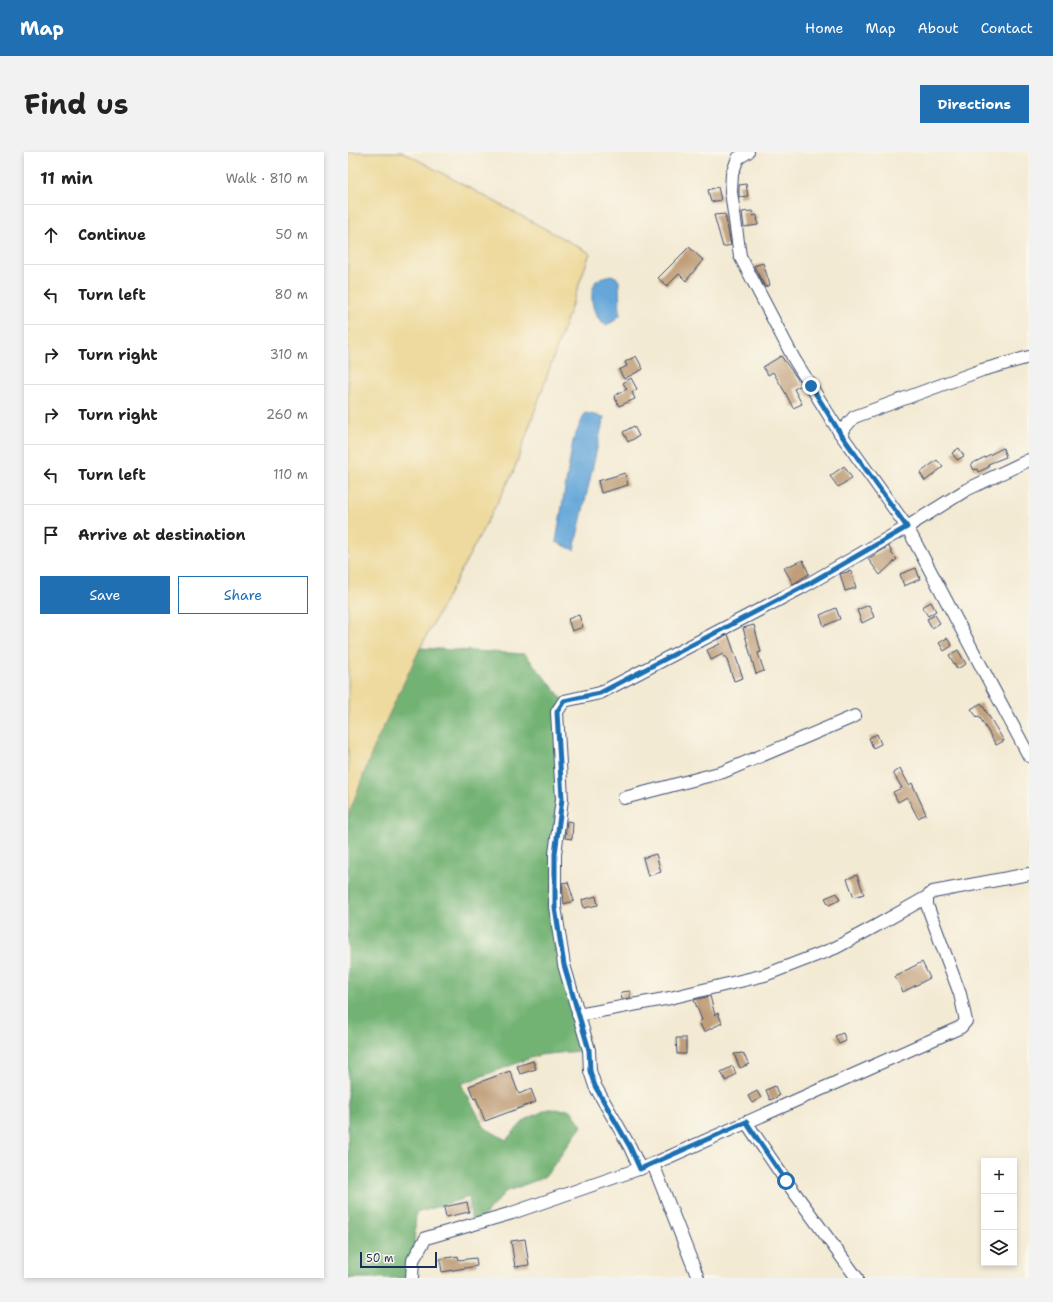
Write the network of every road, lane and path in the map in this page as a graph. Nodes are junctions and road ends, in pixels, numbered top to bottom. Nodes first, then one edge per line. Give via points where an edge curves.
1 (746, 152) edge
2 (1029, 357) edge
3 (840, 433) junction
4 (1029, 460) edge
5 (907, 527) junction
6 (854, 716) dead end
7 (1029, 756) edge
8 (624, 798) dead end
9 (1029, 874) edge
10 (927, 897) junction
11 (578, 1015) junction
12 (746, 1122) junction
13 (653, 1164) junction
14 (640, 1169) junction
15 (412, 1278) edge
16 (698, 1278) edge
17 (856, 1278) edge

1 - 3 street via 738,158 732,174 731,192 740,256 794,359
2 - 3 street via 982,370 854,416
3 - 5 street
4 - 5 street via 966,490
5 - 7 street
5 - 11 street via 803,587 600,693 564,701 557,712 562,799 555,854 555,907 564,965
6 - 8 street via 723,772
9 - 10 street via 933,892
10 - 11 street via 835,948 765,975 670,998
10 - 12 street via 926,905 960,994 966,1021 961,1026 858,1074
11 - 14 street via 589,1050 590,1071 595,1086
12 - 13 street
12 - 17 street
13 - 14 street
13 - 16 street
14 - 15 street via 512,1213 426,1238 413,1260

